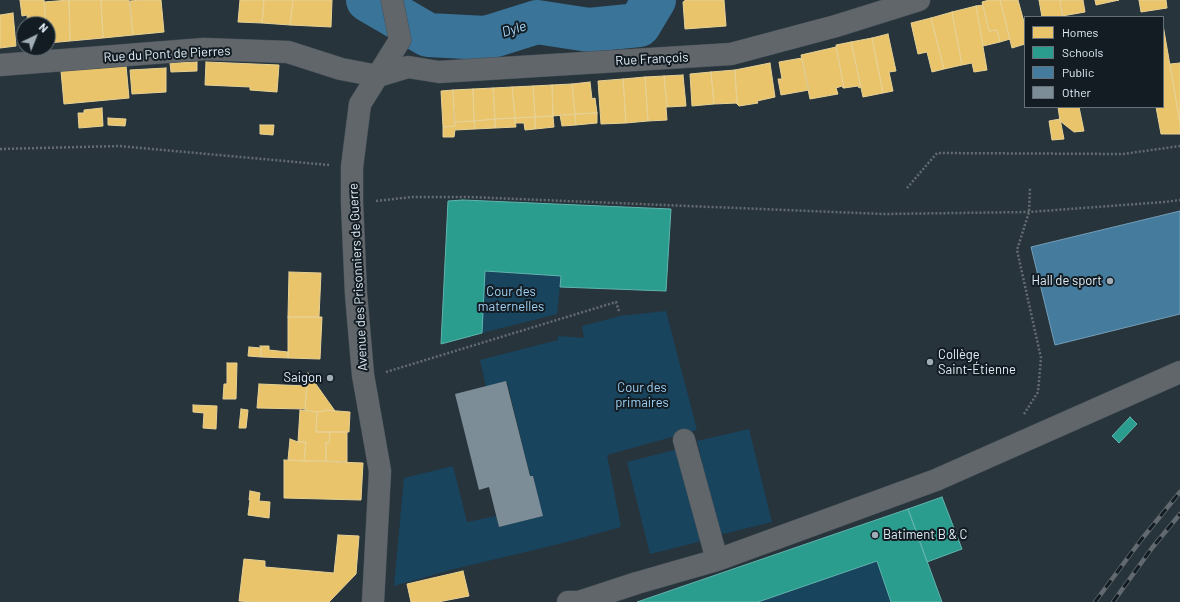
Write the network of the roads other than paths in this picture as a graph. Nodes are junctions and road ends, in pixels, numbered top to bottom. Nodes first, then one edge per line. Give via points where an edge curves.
1 (392, 0) edge
2 (920, 0) edge
3 (0, 65) edge
4 (378, 76) junction
5 (1180, 372) edge
6 (684, 440) dead end
7 (717, 560) junction
8 (373, 602) edge
9 (568, 602) edge
10 (579, 602) edge

1 - 4 street, Avenue des Prisonniers de Guerre via 400,40
2 - 4 street, Rue François via 731,54 438,72 408,67
3 - 4 street, Rue du Pont de Pierres via 211,49 288,52 341,69
4 - 8 street, Avenue des Prisonniers de Guerre via 360,104 352,167 356,294 363,375 380,471
5 - 7 street via 936,480
6 - 7 street
7 - 10 street
9 - 10 street

